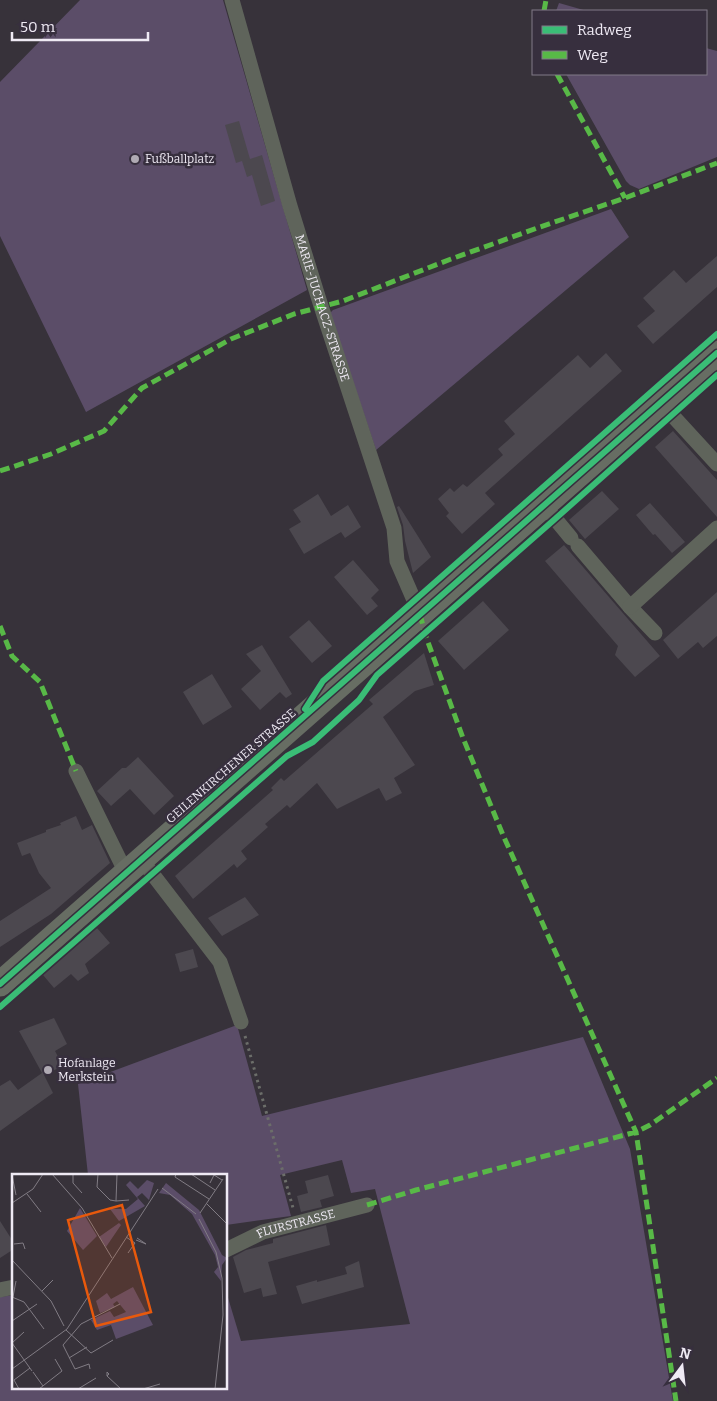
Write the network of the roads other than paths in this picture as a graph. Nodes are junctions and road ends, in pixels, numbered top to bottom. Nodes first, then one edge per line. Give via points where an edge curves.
1 (232, 0) edge
2 (717, 353) edge
3 (661, 402) junction
4 (717, 464) edge
5 (543, 504) junction
6 (717, 528) edge
7 (630, 608) junction
8 (420, 614) junction
9 (655, 633) dead end
10 (76, 770) dead end
11 (134, 866) junction
12 (0, 984) edge
13 (241, 1022) road end
14 (367, 1205) dead end
15 (228, 1249) edge

1 - 8 street, MARIE-JUCHACZ-STRASSE via 299,234 394,528 396,561
2 - 3 main road, GEILENKIRCHENER STRASSE
3 - 4 street
3 - 5 main road, GEILENKIRCHENER STRASSE
5 - 7 street
5 - 8 main road, GEILENKIRCHENER STRASSE
6 - 7 street
7 - 9 street
8 - 11 main road, GEILENKIRCHENER STRASSE
10 - 11 street
11 - 12 main road, GEILENKIRCHENER STRASSE
11 - 13 street via 220,962
14 - 15 street, FLURSTRASSE via 263,1232

